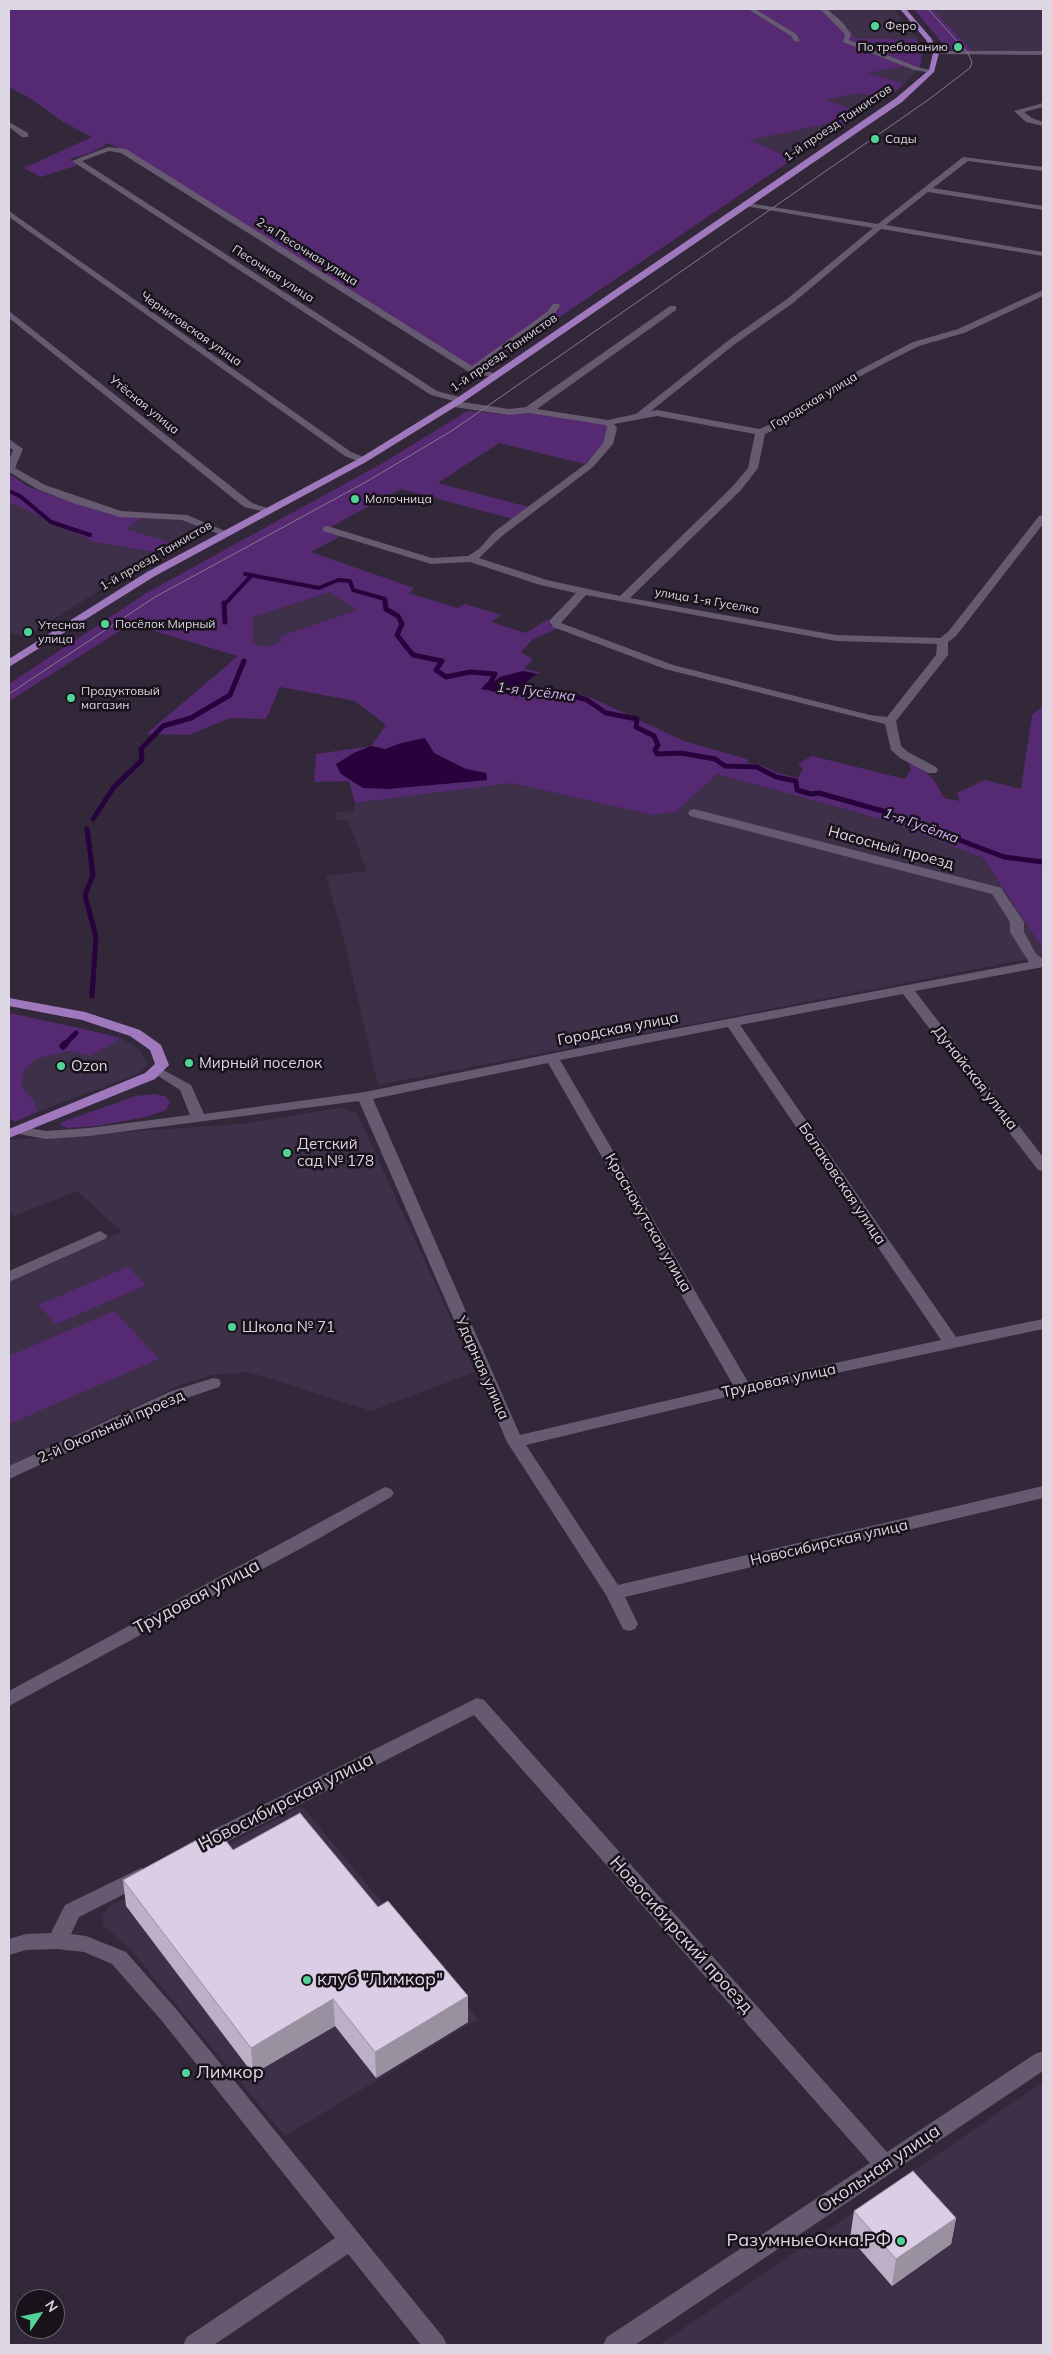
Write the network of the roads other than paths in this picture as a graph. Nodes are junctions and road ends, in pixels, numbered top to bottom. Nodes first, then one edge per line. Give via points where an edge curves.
1 (751, 9) edge
2 (823, 9) edge
3 (903, 9) edge
4 (797, 41) dead end
5 (936, 53) junction
6 (1043, 53) edge
7 (932, 71) junction
8 (1043, 105) edge
9 (9, 124) edge
10 (1043, 124) edge
11 (17, 138) dead end
12 (108, 149) joint
13 (1043, 169) edge
14 (928, 190) junction
15 (745, 204) junction
16 (1043, 208) edge
17 (9, 213) edge
18 (880, 225) junction
19 (1043, 254) edge
20 (1043, 293) edge
21 (556, 306) dead end
22 (673, 308) dead end
23 (9, 314) edge
24 (472, 370) junction
25 (494, 376) junction
26 (457, 402) junction
27 (530, 410) junction
28 (639, 416) junction
29 (608, 423) junction
30 (760, 432) junction
31 (9, 442) edge
32 (363, 460) junction
33 (266, 511) junction
34 (1043, 518) edge
35 (327, 529) dead end
36 (225, 533) junction
37 (471, 559) junction
38 (583, 592) junction
39 (622, 600) junction
40 (943, 641) junction
41 (9, 664) edge
42 (890, 721) junction
43 (932, 770) dead end
44 (694, 813) dead end
45 (1041, 963) edge
46 (907, 990) junction
47 (9, 1002) edge
48 (733, 1024) junction
49 (552, 1058) junction
50 (156, 1070) junction
51 (366, 1096) junction
52 (198, 1117) junction
53 (13, 1132) edge
54 (1043, 1167) edge
55 (100, 1236) dead end
56 (9, 1277) edge
57 (1043, 1324) edge
58 (952, 1344) junction
59 (213, 1383) dead end
60 (743, 1388) junction
61 (515, 1442) junction
62 (9, 1473) edge
63 (1043, 1492) edge
64 (385, 1493) dead end
65 (614, 1594) junction
66 (630, 1624) dead end
67 (9, 1699) edge
68 (476, 1705) joint
69 (190, 1851) edge
70 (156, 1868) edge
71 (56, 1941) junction
72 (9, 1947) edge
73 (1043, 2060) edge
74 (885, 2165) junction
75 (350, 2240) junction
76 (195, 2345) edge
77 (435, 2345) edge
78 (615, 2345) edge

1 - 4 street via 794,35
2 - 7 street via 848,34 845,41 916,69
3 - 5 main road via 929,39
5 - 6 street
5 - 7 main road
7 - 15 main road, 1-й проезд Танкистов via 898,100
8 - 10 street via 1018,111 1033,122
9 - 11 street via 25,135
12 - 24 street, 2-я Песочная улица via 123,151
12 - 26 street, Песочная улица via 76,161 434,393
13 - 14 street via 966,159
14 - 16 street
14 - 18 street
15 - 18 street
15 - 25 main road, 1-й проезд Танкистов
17 - 32 street, Черниговская улица via 289,413 348,454
18 - 19 street
18 - 28 street via 824,274
20 - 30 street, Городская улица via 961,331 916,344 830,389 784,422
21 - 24 street via 550,314
22 - 27 street
23 - 33 street, Утёсная улица via 248,505
24 - 25 street, 2-я Песочная улица
25 - 26 main road, 1-й проезд Танкистов
26 - 27 street, Песочная улица via 509,412
26 - 32 main road, 1-й проезд Танкистов
27 - 29 street, Песочная улица
28 - 29 street
28 - 30 street via 657,413
29 - 37 street via 612,428 608,444 590,465 498,534
30 - 39 street, Городская улица via 753,468 737,488
31 - 36 street via 18,449 10,469 77,502 120,514 183,517
32 - 33 main road, 1-й проезд Танкистов
33 - 36 main road, 1-й проезд Танкистов
34 - 40 street via 952,634
35 - 37 street via 431,561
36 - 41 main road, 1-й проезд Танкистов via 103,603
37 - 38 street, улица 1-я Гуселка
38 - 39 street, улица 1-я Гуселка
38 - 42 street via 554,621 558,625 669,667
39 - 40 street, улица 1-я Гуселка via 836,638
40 - 42 street via 942,655
42 - 43 street via 895,747
44 - 45 street, Насосный проезд via 997,891 1017,922 1017,932 1031,956
45 - 46 street, Городская улица
46 - 48 street, Городская улица
46 - 54 street, Дунайская улица
47 - 50 main road via 85,1016 135,1033 156,1048 162,1065
48 - 49 street, Городская улица
48 - 58 street, Балаковская улица
49 - 51 street, Городская улица
49 - 60 street, Краснокутская улица
50 - 52 street via 186,1088
50 - 53 main road via 150,1076
51 - 52 street, Городская улица
51 - 61 street, Ударная улица via 368,1108
52 - 53 street, Городская улица via 46,1135
55 - 56 street
57 - 58 street, Трудовая улица
58 - 60 street, Трудовая улица
59 - 62 street, 2-й Окольный проезд via 175,1396
60 - 61 street, Трудовая улица
61 - 65 street, Ударная улица
63 - 65 street, Новосибирская улица
64 - 67 street, Трудовая улица
65 - 66 street, Ударная улица
68 - 69 street, Новосибирская улица
68 - 74 street, Новосибирский проезд
70 - 71 street via 72,1911
71 - 72 street via 26,1942
71 - 75 street via 86,1944 119,1958 170,2015
73 - 74 street, Окольная улица
74 - 78 street, Окольная улица
75 - 76 street
75 - 77 street

